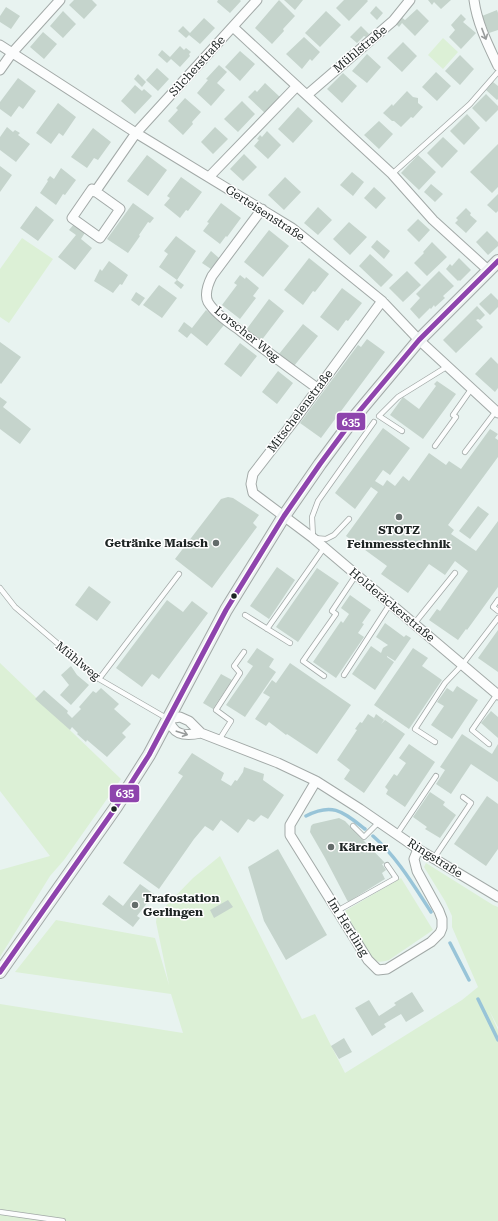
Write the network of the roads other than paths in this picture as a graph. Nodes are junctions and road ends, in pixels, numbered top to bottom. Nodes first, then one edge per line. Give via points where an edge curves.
1 (60, 0) edge
2 (257, 0) edge
3 (410, 0) edge
4 (474, 0) edge
5 (233, 27) junction
6 (0, 45) edge
7 (12, 53) junction
8 (498, 66) edge
9 (0, 70) edge
10 (498, 72) edge
11 (297, 86) junction
12 (307, 95) junction
13 (136, 133) junction
14 (392, 174) junction
15 (209, 177) junction
16 (95, 192) junction
17 (262, 209) junction
18 (498, 261) edge
19 (488, 270) junction
20 (382, 301) junction
21 (419, 340) junction
22 (448, 366) junction
23 (317, 388) junction
24 (472, 388) junction
25 (497, 412) edge
26 (374, 422) dead end
27 (402, 432) dead end
28 (435, 446) dead end
29 (465, 452) dead end
30 (284, 516) junction
31 (349, 519) dead end
32 (312, 538) junction
33 (324, 548) junction
34 (455, 573) dead end
35 (179, 574) dead end
36 (356, 575) junction
37 (0, 588) edge
38 (498, 600) edge
39 (390, 604) junction
40 (498, 611) edge
41 (245, 614) dead end
42 (498, 618) edge
43 (414, 624) junction
44 (267, 629) junction
45 (290, 643) dead end
46 (244, 652) dead end
47 (462, 665) junction
48 (344, 675) dead end
49 (324, 676) dead end
50 (98, 679) junction
51 (498, 695) edge
52 (168, 719) junction
53 (201, 733) junction
54 (219, 740) junction
55 (435, 742) dead end
56 (489, 744) dead end
57 (436, 776) dead end
58 (316, 781) junction
59 (463, 797) dead end
60 (379, 822) junction
61 (353, 826) dead end
62 (397, 834) junction
63 (418, 849) junction
64 (434, 858) junction
65 (387, 865) dead end
66 (498, 897) edge
67 (337, 911) junction
68 (0, 972) edge
69 (0, 1212) edge
70 (63, 1221) edge

1 - 7 street
2 - 5 street, Silcherstraße
3 - 12 street, Mühlstraße via 393,21
4 -> 8 street via 484,36
5 - 11 street
5 - 13 street, Silcherstraße
6 - 7 street, Gerteisenstraße
7 - 9 street
7 - 13 street, Gerteisenstraße
10 - 14 lane via 470,104
11 - 12 street
11 - 15 street
12 - 14 street
13 - 15 street, Gerteisenstraße
13 - 16 street
14 - 19 street via 433,220
15 - 17 street, Gerteisenstraße
16 - 16 street via 120,209 100,238 72,218 92,189
17 - 20 street, Gerteisenstraße via 292,228
17 - 23 street, Lorscher Weg via 212,276 206,293 208,302 221,316
18 - 19 main road
19 - 21 main road
20 - 21 street, Gerteisenstraße
20 - 23 street, Mitschelenstraße
21 - 22 street, Gerteisenstraße
21 - 30 main road via 357,414
22 - 24 street, Gerteisenstraße
22 - 27 lane via 398,397 379,416
23 - 30 street, Mitschelenstraße via 253,474 253,493
24 - 25 street, Gerteisenstraße
24 - 28 lane via 452,415 456,417
25 - 29 lane
26 - 32 lane via 318,501 312,517
30 - 32 street, Holderäckerstraße
30 - 52 main road via 226,610
31 - 32 lane via 334,535 326,539
32 - 33 street, Holderäckerstraße
33 - 36 street, Holderäckerstraße
33 - 44 lane
34 - 43 lane
35 - 50 lane
36 - 39 street, Holderäckerstraße
36 - 49 lane via 332,611 336,614 303,661
37 - 50 lane, Mühlweg via 15,607
38 - 40 lane via 493,607
39 - 43 street, Holderäckerstraße
39 - 48 lane
41 - 44 lane
42 - 47 lane
43 - 47 street, Holderäckerstraße
44 - 45 lane
46 - 54 lane via 234,666 240,673 216,710 231,720
47 - 51 street, Holderäckerstraße
47 - 55 lane via 445,683 415,728
50 - 52 lane, Mühlweg
51 - 56 lane via 472,730
52 - 53 street, Ringstraße via 185,719
52 -> 53 street, Ringstraße via 174,730 180,733
52 - 68 main road via 116,807
53 - 54 street, Ringstraße
54 - 58 street, Ringstraße
57 - 62 lane
58 - 60 street, Ringstraße
58 - 67 street, Im Hertling via 290,824 290,835
59 - 64 lane via 471,803
60 - 61 lane via 364,837
60 - 62 street, Ringstraße
62 - 63 street, Ringstraße
63 - 64 street, Ringstraße
63 - 67 street, Im Hertling via 414,860 442,919 440,933 431,942 387,969 378,970 368,960
64 - 66 street, Ringstraße
65 - 67 lane via 396,878
69 - 70 lane

